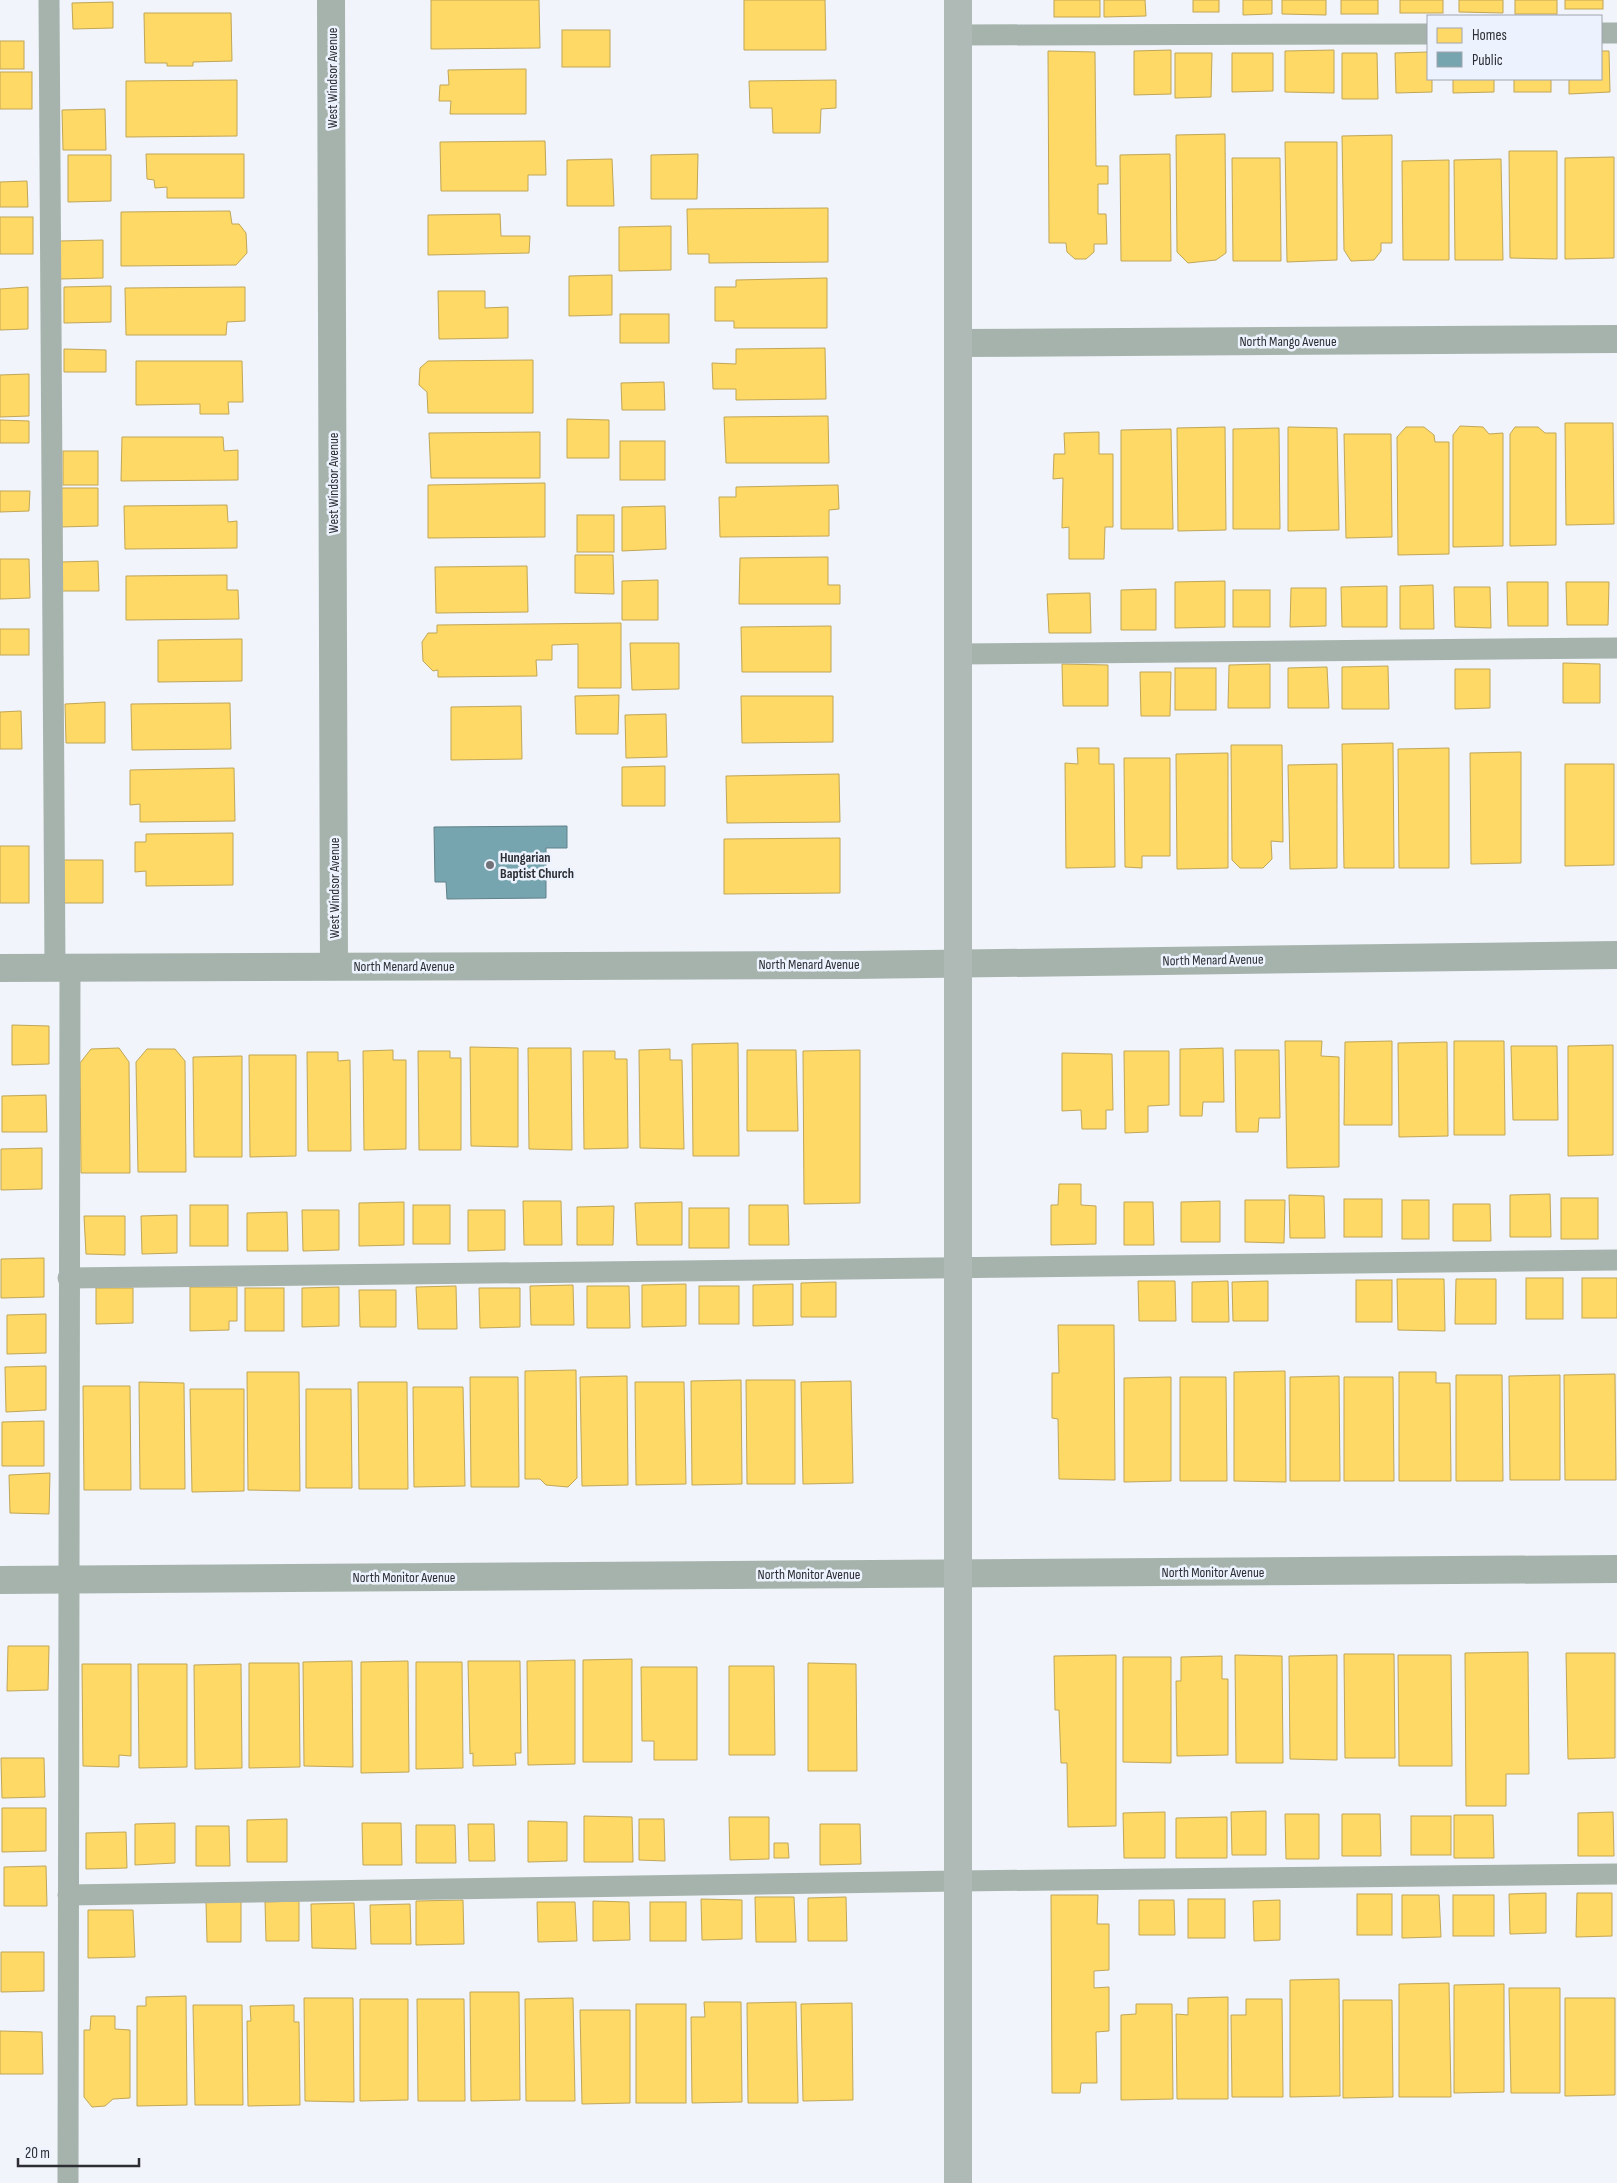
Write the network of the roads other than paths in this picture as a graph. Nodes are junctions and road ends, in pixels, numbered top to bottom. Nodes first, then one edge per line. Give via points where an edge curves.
1 (49, 0) edge
2 (331, 0) edge
3 (958, 0) edge
4 (1602, 33) edge
5 (1617, 33) edge
6 (1427, 34) edge
7 (958, 35) junction
8 (1617, 339) edge
9 (958, 343) junction
10 (1617, 648) edge
11 (958, 654) junction
12 (1617, 956) edge
13 (958, 962) junction
14 (334, 966) junction
15 (0, 968) edge
16 (62, 968) junction
17 (1617, 1260) edge
18 (958, 1268) junction
19 (68, 1278) junction
20 (1617, 1569) edge
21 (958, 1573) junction
22 (68, 1579) junction
23 (0, 1580) edge
24 (1617, 1874) edge
25 (958, 1881) junction
26 (68, 1895) junction
27 (68, 2183) edge
28 (958, 2183) edge

1 - 16 lane
2 - 14 street, West Windsor Avenue
3 - 7 street
4 - 5 lane
6 - 7 lane
7 - 9 street
8 - 9 street, North Mango Avenue
9 - 11 street
10 - 11 lane
11 - 13 street
12 - 13 street, North Menard Avenue
13 - 14 street, North Menard Avenue
13 - 18 street
14 - 16 street, North Menard Avenue
15 - 16 street, North Menard Avenue
16 - 19 lane
17 - 18 lane
18 - 19 lane
18 - 21 street
19 - 22 lane
20 - 21 street, North Monitor Avenue
21 - 22 street, North Monitor Avenue
21 - 25 street
22 - 23 street, North Monitor Avenue
22 - 26 lane
24 - 25 lane
25 - 26 lane
25 - 28 street
26 - 27 lane

